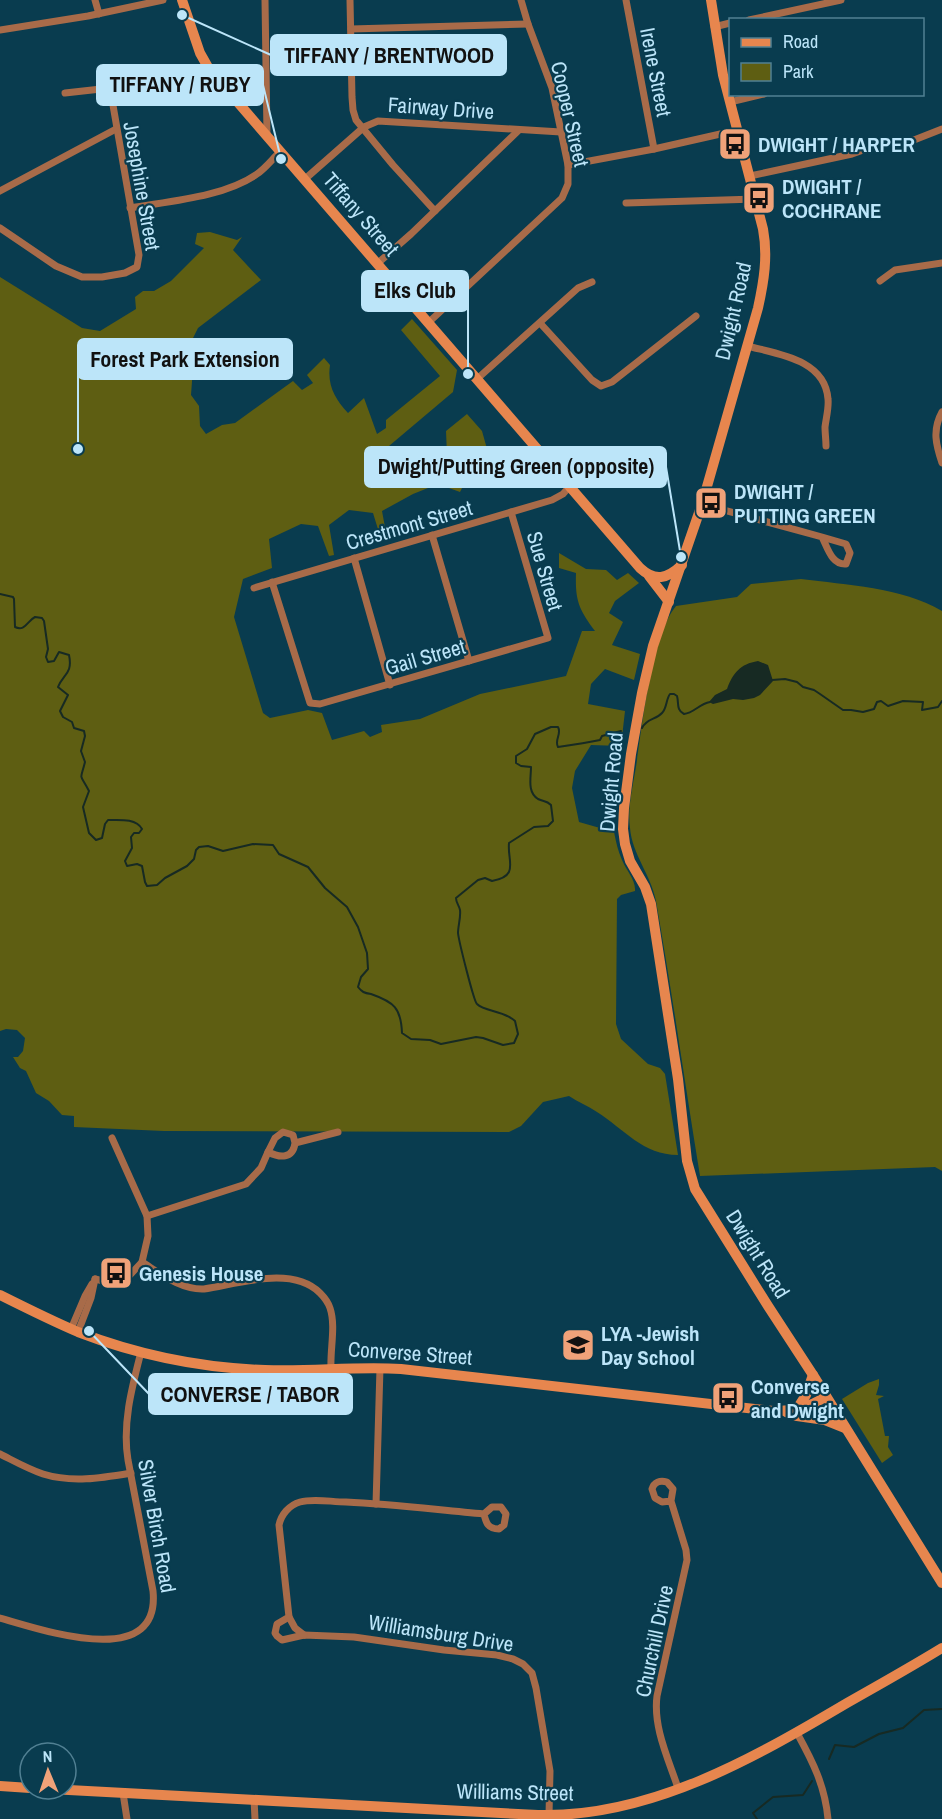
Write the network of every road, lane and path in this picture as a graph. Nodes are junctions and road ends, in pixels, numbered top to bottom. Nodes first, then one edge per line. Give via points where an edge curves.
1 (95, 0) edge
2 (163, 0) edge
3 (182, 0) edge
4 (265, 0) edge
5 (350, 0) edge
6 (521, 0) edge
7 (626, 0) edge
8 (711, 0) edge
9 (841, 0) edge
10 (99, 14) junction
11 (758, 18) edge
12 (729, 23) edge
13 (528, 24) junction
14 (714, 27) junction
15 (351, 29) junction
16 (0, 30) edge
17 (209, 69) junction
18 (110, 88) junction
19 (65, 93) dead end
20 (756, 96) edge
21 (730, 102) junction
22 (364, 127) junction
23 (116, 129) junction
24 (942, 129) edge
25 (519, 130) junction
26 (738, 130) junction
27 (561, 132) junction
28 (267, 135) junction
29 (654, 149) junction
30 (281, 151) junction
31 (568, 165) junction
32 (750, 176) junction
33 (305, 179) junction
34 (0, 190) edge
35 (756, 199) junction
36 (626, 203) dead end
37 (130, 208) junction
38 (435, 212) junction
39 (0, 228) edge
40 (378, 263) junction
41 (942, 263) edge
42 (880, 281) dead end
43 (592, 282) dead end
44 (696, 316) dead end
45 (428, 323) junction
46 (540, 323) junction
47 (747, 346) junction
48 (477, 379) junction
49 (942, 412) edge
50 (826, 446) dead end
51 (942, 463) edge
52 (570, 486) junction
53 (702, 504) junction
54 (511, 512) junction
55 (432, 535) junction
56 (822, 537) junction
57 (354, 558) junction
58 (682, 565) junction
59 (649, 576) junction
60 (272, 582) junction
61 (254, 588) dead end
62 (669, 602) junction
63 (548, 639) joint
64 (470, 661) junction
65 (390, 685) junction
66 (338, 1132) dead end
67 (112, 1138) dead end
68 (295, 1143) junction
69 (268, 1152) junction
70 (147, 1216) junction
71 (142, 1262) junction
72 (0, 1295) edge
73 (74, 1330) junction
74 (141, 1352) junction
75 (331, 1368) junction
76 (380, 1368) junction
77 (813, 1375) junction
78 (826, 1397) junction
79 (797, 1409) junction
80 (783, 1411) junction
81 (846, 1428) junction
82 (0, 1454) edge
83 (131, 1473) junction
84 (672, 1501) dead end
85 (376, 1503) junction
86 (484, 1514) dead end
87 (942, 1583) edge
88 (289, 1617) junction
89 (0, 1618) edge
90 (304, 1635) junction
91 (942, 1648) edge
92 (797, 1733) junction
93 (0, 1786) edge
94 (18, 1787) edge
95 (678, 1788) junction
96 (78, 1791) edge
97 (123, 1793) junction
98 (254, 1799) junction
99 (549, 1815) junction
100 (127, 1819) edge
101 (255, 1819) edge
102 (828, 1819) edge

1 - 10 street
2 - 10 street
3 - 17 main road, Tiffany Street
4 - 28 street
5 - 15 street
6 - 13 street, Cooper Street
7 - 29 street, Irene Street
8 - 14 main road, Dwight Road
9 - 11 street
10 - 16 street
12 - 14 street
13 - 15 street
13 - 27 street, Cooper Street via 552,88
14 - 21 main road, Dwight Road
15 - 22 street via 352,106 356,120
17 - 18 street via 146,77
17 - 28 main road, Tiffany Street
18 - 19 street
18 - 23 street, Josephine Street
20 - 21 street
21 - 26 main road, Dwight Road
22 - 25 street, Fairway Drive via 384,120
22 - 33 street, Fairway Drive
22 - 38 street
23 - 34 street
23 - 37 street, Josephine Street
24 - 32 street via 914,140 877,145
25 - 27 street, Fairway Drive
25 - 38 street
26 - 29 street
26 - 32 main road, Dwight Road
27 - 31 street, Cooper Street
28 - 30 main road, Tiffany Street
29 - 31 street
30 - 33 main road, Tiffany Street
30 - 37 street via 259,173 234,187
31 - 45 street, Cooper Street via 568,184 562,198
32 - 35 main road, Dwight Road
33 - 40 main road, Tiffany Street
35 - 36 street
35 - 47 main road, Dwight Road via 764,236 765,271
37 - 39 street, Josephine Street via 138,265 116,274 74,274
38 - 40 street
40 - 45 main road, Tiffany Street
41 - 42 street via 895,270
43 - 46 street via 578,288
44 - 46 street via 612,382 601,386
45 - 48 main road, Tiffany Street
46 - 48 street
47 - 50 street via 803,363 819,375 828,399
47 - 53 main road, Dwight Road
48 - 52 main road, Tiffany Street
49 - 51 street via 935,434
52 - 54 street, Crestmont Street via 552,500
52 - 59 main road, Tiffany Street
53 - 56 street
53 - 58 main road, Dwight Road
54 - 55 street, Crestmont Street
54 - 63 street, Sue Street
55 - 57 street, Crestmont Street
55 - 64 street
56 - 56 street via 835,562 846,564 850,553 846,544
57 - 60 street, Crestmont Street
57 - 65 street
58 - 59 main road via 664,577
58 - 62 main road, Dwight Road
59 - 62 main road, Tiffany Street
60 - 61 street, Crestmont Street
60 - 65 street, Gail Street via 311,704
62 - 77 main road, Dwight Road via 643,686 624,808 625,844 651,904 692,1180
63 - 64 street, Gail Street
64 - 65 street, Gail Street
66 - 68 street
67 - 70 street
68 - 69 street via 287,1156
68 - 69 street via 292,1135 283,1132
69 - 70 street via 261,1168 246,1184
70 - 71 street via 148,1236
71 - 73 street via 118,1281 95,1280 85,1296
71 - 75 street via 192,1288 280,1277 310,1285 331,1311
72 - 73 main road, Converse Street
73 - 74 main road, Converse Street
74 - 75 main road, Converse Street via 227,1368
74 - 83 street, Silver Birch Road via 128,1418
75 - 76 main road, Converse Street
76 - 80 main road, Converse Street
76 - 85 street
77 - 78 main road, Dwight Road
77 - 79 main road
78 - 79 main road, Converse Street
78 - 81 main road, Dwight Road
79 - 80 main road, Converse Street
80 - 81 main road
81 - 87 main road, Dwight Road
82 - 83 street via 61,1478 96,1479
83 - 89 street, Silver Birch Road via 154,1602 145,1624 124,1637 80,1639
84 - 95 street, Churchill Drive via 687,1564 656,1714
85 - 86 street
85 - 88 street via 306,1501 287,1510 279,1525
88 - 90 street
88 - 90 street, Williamsburg Drive via 276,1626 277,1636 284,1640
90 - 99 street, Williamsburg Drive via 354,1637 497,1655 523,1664 532,1673 536,1688 550,1771
91 - 92 main road, Williams Street
92 - 95 main road, Williams Street
92 - 102 street via 815,1766
93 - 94 main road
95 - 99 main road, Williams Street via 583,1814
96 - 97 main road, Williams Street
97 - 98 main road, Williams Street
97 - 100 street
98 - 99 main road, Williams Street
98 - 101 street

